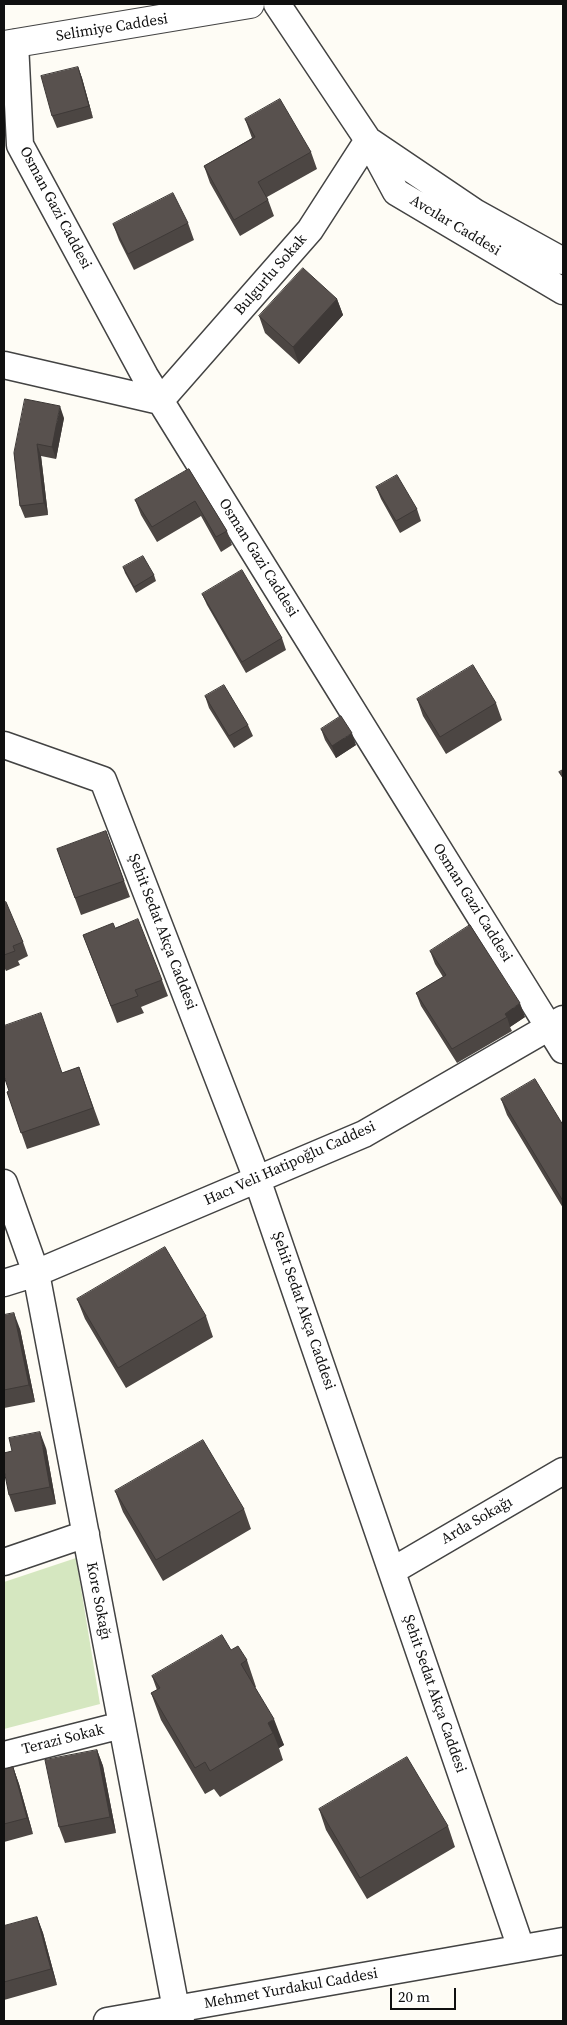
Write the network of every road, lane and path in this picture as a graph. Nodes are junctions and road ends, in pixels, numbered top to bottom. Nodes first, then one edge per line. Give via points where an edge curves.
1 (250, 4) edge
2 (277, 4) edge
3 (9, 44) edge
4 (368, 140) junction
5 (563, 261) edge
6 (563, 291) edge
7 (4, 365) edge
8 (160, 401) junction
9 (4, 745) edge
10 (556, 1023) edge
11 (563, 1050) edge
12 (257, 1179) junction
13 (4, 1183) edge
14 (36, 1272) junction
15 (4, 1283) edge
16 (563, 1471) edge
17 (86, 1534) junction
18 (4, 1562) edge
19 (392, 1571) junction
20 (122, 1725) junction
21 (4, 1755) edge
22 (563, 1941) edge
23 (521, 1948) junction
24 (178, 2015) edge
25 (107, 2021) edge

1 - 3 street, Selimiye Caddesi
2 - 4 street, Avcılar Caddesi
3 - 8 street, Osman Gazi Caddesi via 20,144
4 - 5 street, Avcılar Caddesi via 476,213
4 - 6 street, Avcılar Caddesi via 396,192
4 - 8 street, Bulgurlu Sokak via 310,230
7 - 8 street
8 - 10 street, Osman Gazi Caddesi
9 - 12 street, Şehit Sedat Akça Caddesi via 103,780
10 - 11 street, Osman Gazi Caddesi
10 - 12 street, Hacı Veli Hatipoğlu Caddesi via 364,1134
12 - 14 street, Hacı Veli Hatipoğlu Caddesi
12 - 19 street, Şehit Sedat Akça Caddesi
13 - 14 street, Kore Sokağı
14 - 15 street, Hacı Veli Hatipoğlu Caddesi
14 - 17 street, Kore Sokağı
16 - 19 street, Arda Sokağı
17 - 18 street
17 - 20 street, Kore Sokağı
19 - 23 street, Şehit Sedat Akça Caddesi
20 - 21 street, Terazi Sokak
20 - 24 street, Kore Sokağı
22 - 23 street, Mehmet Yurdakul Caddesi
23 - 24 street, Mehmet Yurdakul Caddesi
24 - 25 street, Mehmet Yurdakul Caddesi

